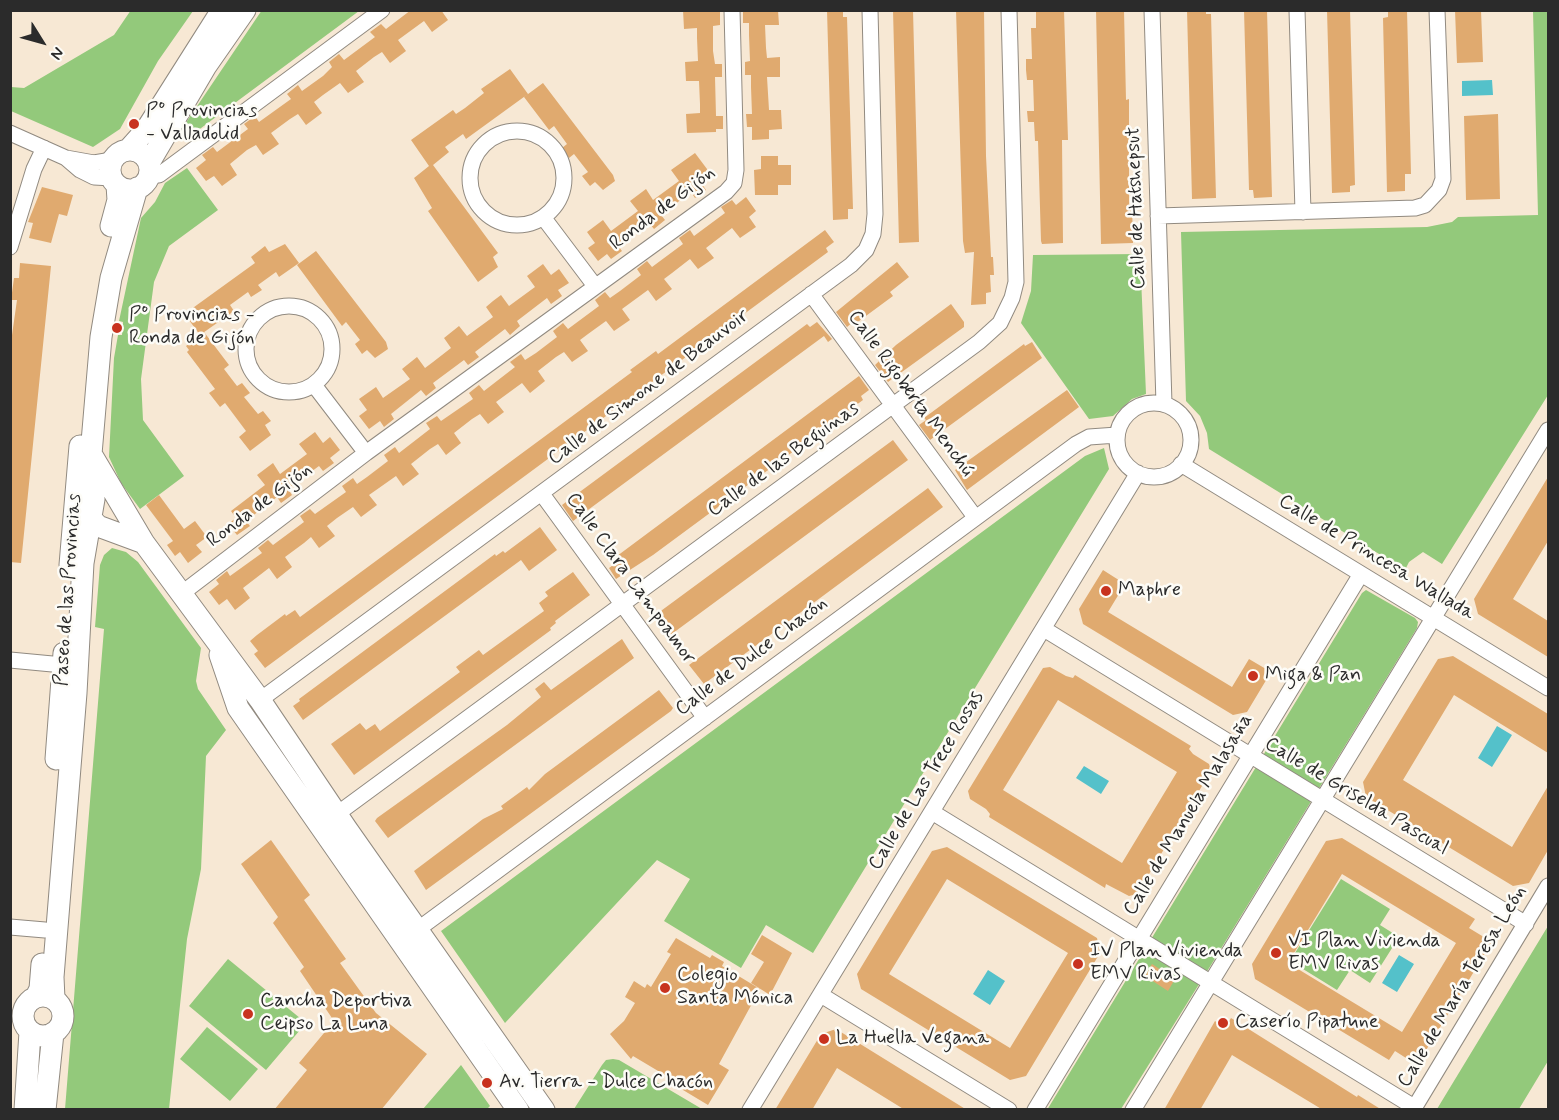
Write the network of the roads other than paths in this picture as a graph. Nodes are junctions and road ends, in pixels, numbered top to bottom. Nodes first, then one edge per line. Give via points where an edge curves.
1 (222, 10) edge
2 (245, 10) edge
3 (382, 10) edge
4 (732, 10) edge
5 (870, 10) edge
6 (1009, 10) edge
7 (1152, 10) edge
8 (1297, 10) edge
9 (1437, 10) edge
10 (10, 133) edge
11 (44, 148) junction
12 (129, 171) junction
13 (1302, 212) junction
14 (1158, 216) junction
15 (543, 217) junction
16 (10, 247) edge
17 (595, 286) junction
18 (811, 294) junction
19 (314, 385) junction
20 (1164, 404) junction
21 (893, 406) junction
22 (1548, 433) edge
23 (1117, 435) junction
24 (366, 453) junction
25 (91, 454) junction
26 (1181, 464) junction
27 (1138, 473) junction
28 (76, 493) junction
29 (542, 494) junction
30 (975, 518) junction
31 (99, 526) junction
32 (144, 543) junction
33 (1361, 574) junction
34 (181, 594) junction
35 (622, 604) junction
36 (1434, 618) junction
37 (1044, 628) junction
38 (215, 640) junction
39 (10, 660) edge
40 (63, 665) junction
41 (227, 676) junction
42 (1548, 688) edge
43 (260, 700) junction
44 (705, 718) junction
45 (1250, 756) junction
46 (1322, 801) junction
47 (932, 812) junction
48 (337, 814) junction
49 (1548, 886) edge
50 (1526, 924) junction
51 (10, 927) edge
52 (45, 930) junction
53 (417, 930) junction
54 (1139, 938) junction
55 (1211, 982) junction
56 (821, 995) junction
57 (31, 1010) edge
58 (53, 1033) junction
59 (1413, 1108) edge
60 (25, 1110) edge
61 (45, 1110) edge
62 (518, 1110) edge
63 (544, 1110) edge
64 (750, 1110) edge
65 (1009, 1110) edge
66 (1035, 1110) edge
67 (1133, 1110) edge

1 - 12 street, Paseo de las Provincias via 146,130
2 - 12 street, Paseo de las Provincias
3 - 12 street via 159,175
4 - 17 street, Ronda de Gijón via 734,183
5 - 18 street, Calle de Simone de Beauvoir via 873,234 859,257
6 - 21 street, Calle de las Beguinas via 1016,254 1012,298 989,335
7 - 14 street, Calle de Hatshepsut
8 - 13 street
9 - 13 street via 1443,180 1439,190 1425,205 1415,208
10 - 11 street
11 - 12 street via 66,158
11 - 16 street
12 - 25 street, Paseo de las Provincias via 101,337
12 - 28 street, Paseo de las Provincias via 99,272 89,331
13 - 14 street
14 - 20 street, Calle de Hatshepsut
15 - 15 street via 562,193 562,162 554,149 536,135 513,131 498,134 485,143 470,170 470,186 476,201 485,213 513,225 529,224
15 - 17 street
17 - 24 street, Ronda de Gijón
18 - 21 street, Calle Rigoberta Menchú
18 - 29 street, Calle de Simone de Beauvoir
19 - 19 street via 324,376 333,350 325,325 316,315 297,307 277,308 265,314 248,335 246,348 253,374 275,390 288,393
19 - 24 street
20 - 23 street via 1151,403 1134,409 1121,423
20 - 26 street via 1182,415 1190,435 1187,455
21 - 30 street, Calle Rigoberta Menchú
21 - 35 street, Calle de las Beguinas
22 - 36 street
23 - 27 street via 1121,457
23 - 30 street, Calle de Dulce Chacón via 1089,437 1076,444
24 - 34 street, Ronda de Gijón
25 - 31 street, Paseo de las Provincias
25 - 32 street
26 - 27 street via 1161,476
26 - 33 street, Calle de Princesa Wallada
27 - 37 street, Calle de Las Trece Rosas
28 - 31 street via 83,510
28 - 40 street, Paseo de las Provincias
29 - 35 street, Calle Clara Campoamor
29 - 43 street, Calle de Simone de Beauvoir
30 - 44 street, Calle de Dulce Chacón
31 - 32 street
31 - 57 street, Paseo de las Provincias via 83,563 53,978
32 - 34 street
33 - 36 street, Calle de Princesa Wallada
33 - 45 street, Calle de Manuela Malasaña
34 - 38 street
35 - 44 street, Calle Clara Campoamor
35 - 48 street, Calle de las Beguinas
36 - 42 street, Calle de Princesa Wallada
36 - 46 street
37 - 45 street, Calle de Griselda Pascual
37 - 47 street, Calle de Las Trece Rosas
38 - 41 street
38 - 43 street
39 - 40 street
40 - 52 street, Paseo de las Provincias
41 - 43 street via 253,699
41 - 62 street via 238,708
43 - 48 street
44 - 53 street, Calle de Dulce Chacón
45 - 46 street, Calle de Griselda Pascual
45 - 54 street, Calle de Manuela Malasaña
46 - 50 street, Calle de Griselda Pascual
46 - 55 street
47 - 54 street
47 - 56 street, Calle de Las Trece Rosas
48 - 53 street
49 - 50 street, Calle de María Teresa León
50 - 59 street, Calle de María Teresa León
51 - 52 street
52 - 57 street, Paseo de las Provincias via 40,989
53 - 63 street
54 - 55 street
54 - 66 street, Calle de Manuela Malasaña
55 - 59 street
55 - 67 street
56 - 64 street, Calle de Las Trece Rosas
56 - 65 street
57 - 58 street via 42,1036
57 - 58 street via 60,1005 63,1017
57 - 60 street, Paseo de las Provincias
58 - 61 street

